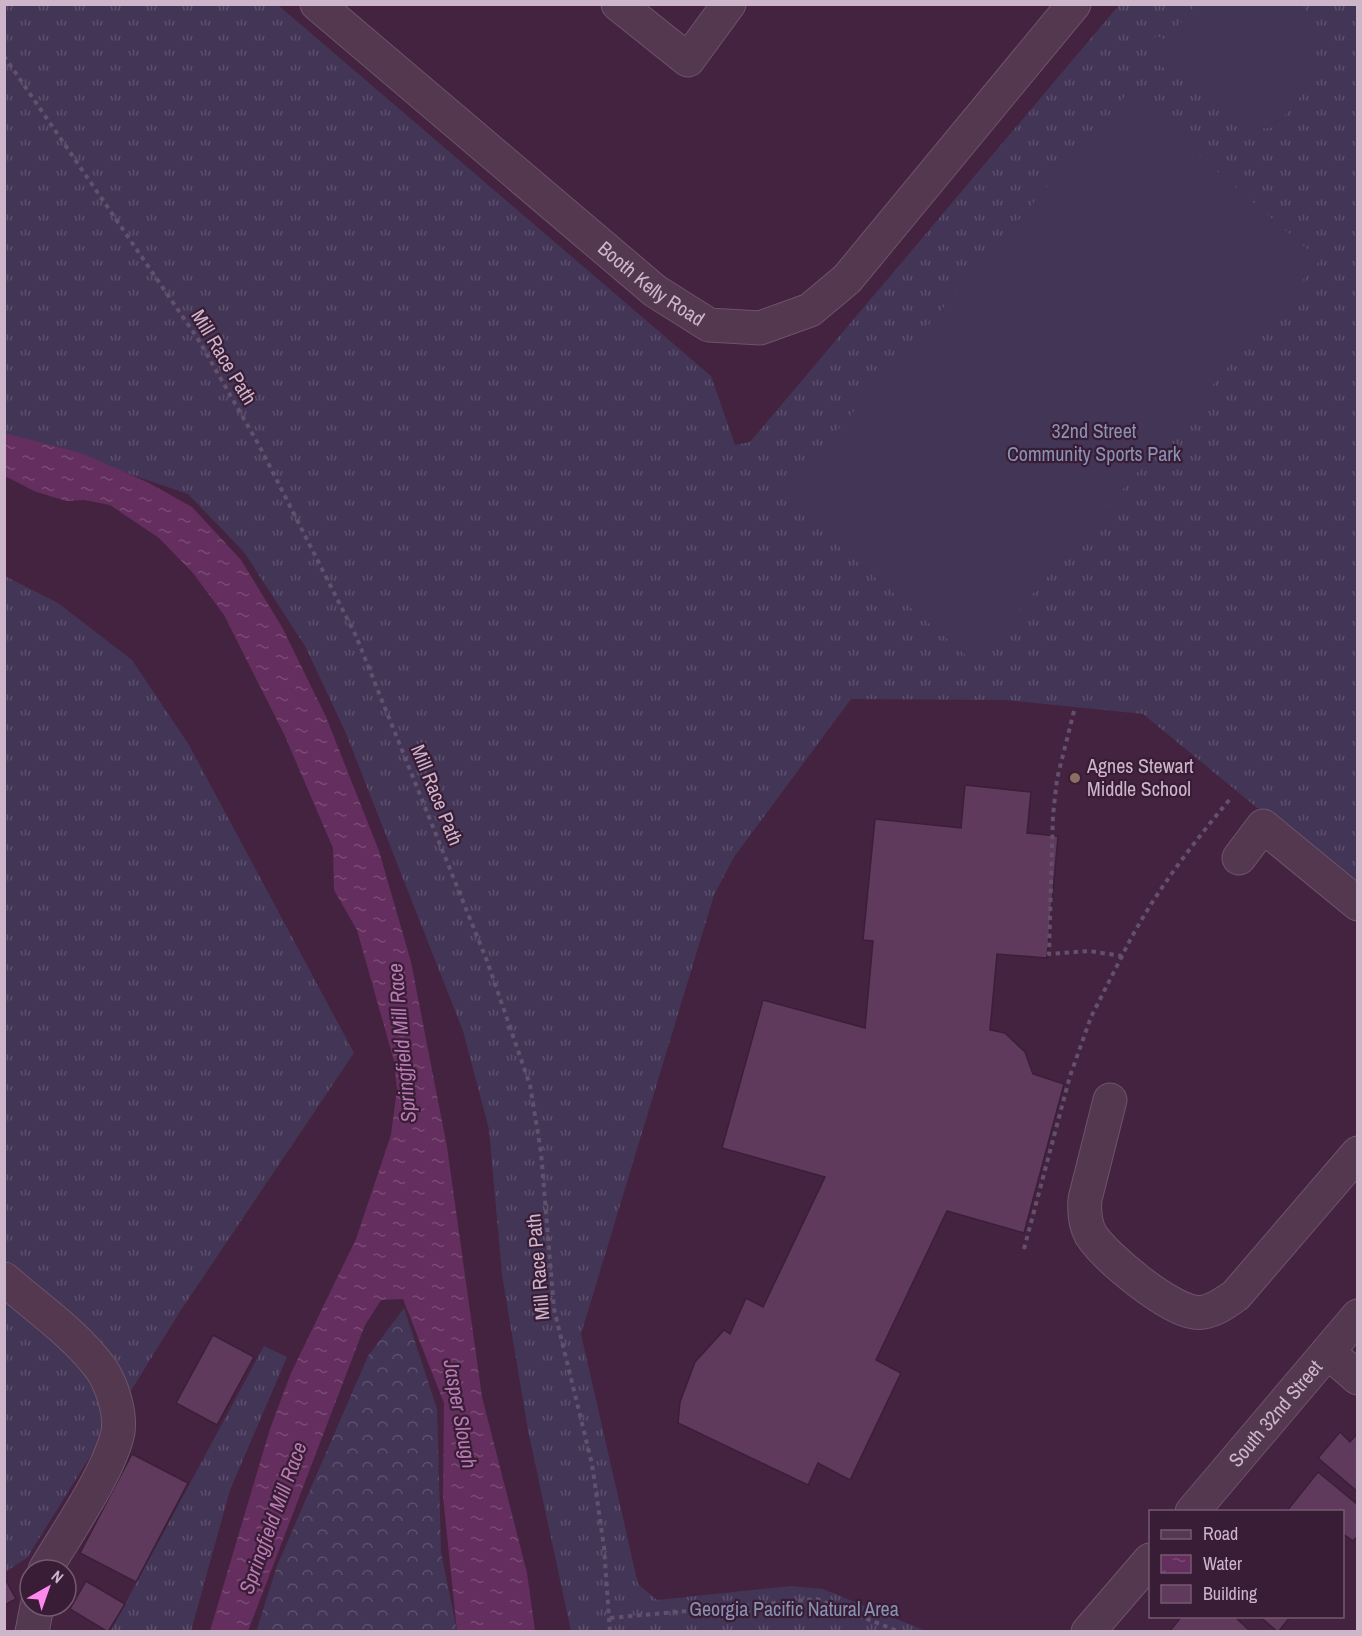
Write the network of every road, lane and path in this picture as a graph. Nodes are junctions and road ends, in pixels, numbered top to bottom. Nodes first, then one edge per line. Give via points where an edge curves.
1 (316, 4) edge
2 (618, 4) edge
3 (729, 4) edge
4 (1074, 4) edge
5 (4, 56) edge
6 (1074, 711) dead end
7 (1230, 799) dead end
8 (1239, 858) dead end
9 (1358, 904) edge
10 (1122, 956) junction
11 (1110, 1101) dead end
12 (1358, 1153) edge
13 (1024, 1249) dead end
14 (4, 1279) edge
15 (1358, 1316) edge
16 (1328, 1352) junction
17 (1358, 1378) edge
18 (1194, 1510) edge
19 (52, 1558) edge
20 (1149, 1561) edge
21 (609, 1618) junction
22 (610, 1632) edge
23 (900, 1632) edge
24 (1088, 1632) edge

1 - 4 street, Booth Kelly Road via 655,291 709,325 760,328 810,310 847,279
2 - 3 street via 688,60
5 - 21 path, Mill Race Path via 198,339 260,447 356,636 487,961 530,1085 541,1152 554,1309 592,1464
6 - 10 path via 1057,779 1053,815 1049,954 1089,951
7 - 10 path via 1184,858
8 - 9 street via 1263,826
10 - 13 path via 1091,1017 1070,1076
11 - 12 street via 1084,1199 1084,1216 1091,1235 1121,1267 1162,1299 1195,1313 1217,1308 1236,1295
14 - 19 street via 72,1339 101,1370 113,1392 118,1431 99,1476
15 - 16 street, South 32nd Street
16 - 17 street
16 - 18 street, South 32nd Street
20 - 24 street
21 - 22 path, Mill Race Path
21 - 23 path via 817,1599

